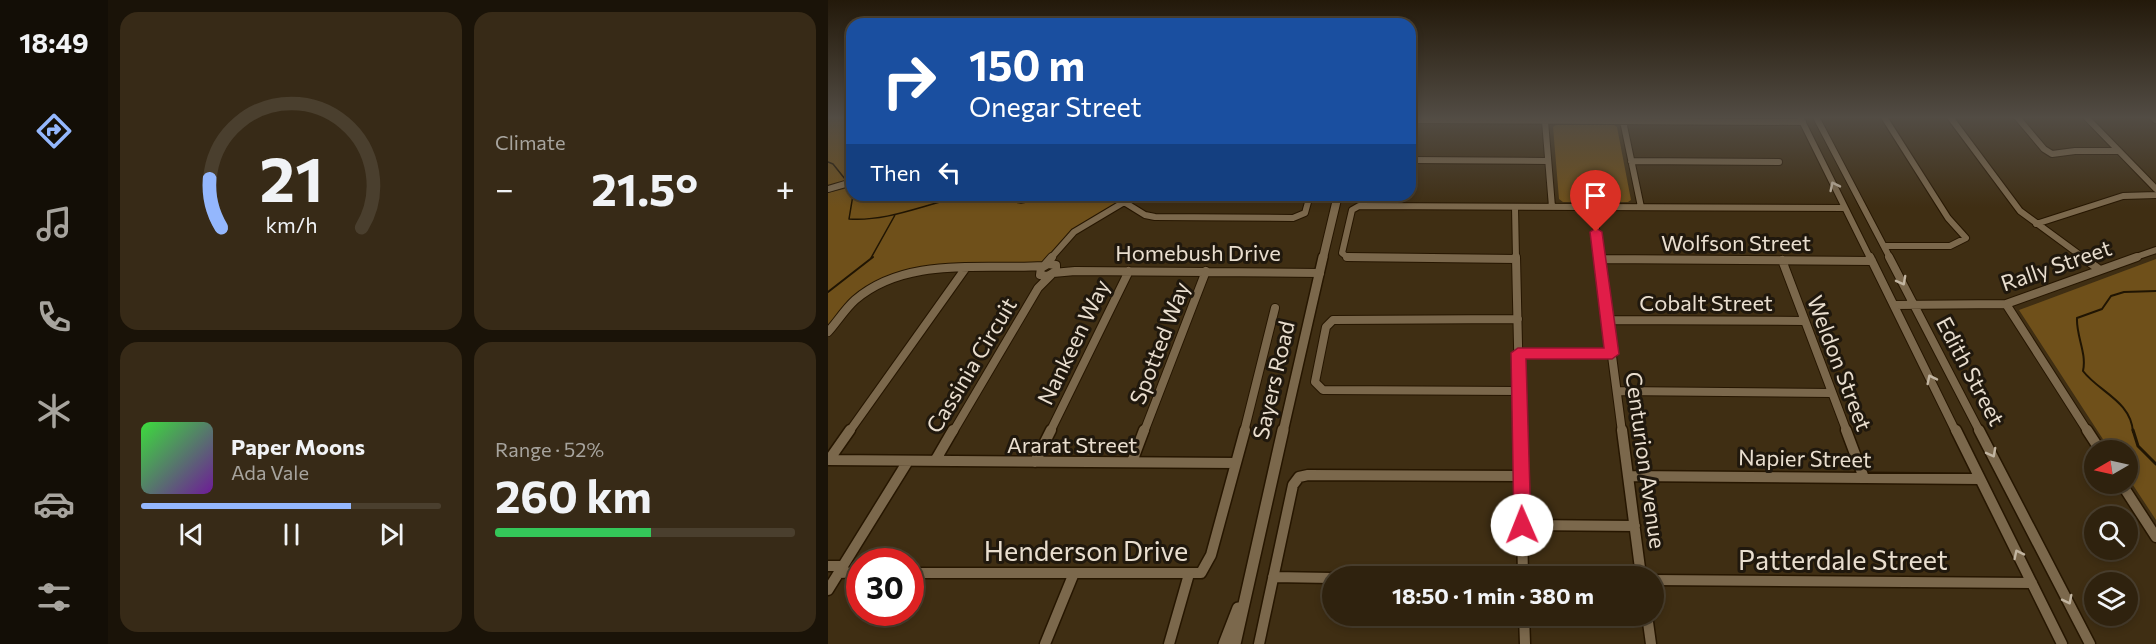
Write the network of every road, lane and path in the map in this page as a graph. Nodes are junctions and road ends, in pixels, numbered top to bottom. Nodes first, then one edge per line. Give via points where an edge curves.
1 (1547, 147) edge
2 (1628, 147) edge
3 (1816, 147) edge
4 (1832, 147) edge
5 (1903, 147) edge
6 (1972, 147) edge
7 (2042, 147) edge
8 (2115, 147) edge
9 (2119, 151) junction
10 (1416, 160) edge
11 (1548, 161) junction
12 (1631, 161) junction
13 (1779, 162) dead end
14 (846, 184) edge
15 (828, 189) edge
16 (2156, 189) edge
17 (2156, 195) edge
18 (1308, 201) edge
19 (1337, 201) edge
20 (1124, 202) joint
21 (1515, 207) junction
22 (1552, 207) junction
23 (1593, 207) junction
24 (1641, 207) junction
25 (1845, 208) junction
26 (2036, 224) junction
27 (1884, 246) junction
28 (2156, 250) edge
29 (1058, 252) junction
30 (1516, 259) junction
31 (1599, 259) junction
32 (1782, 260) junction
33 (1872, 261) junction
34 (965, 269) junction
35 (1042, 270) junction
36 (1054, 270) junction
37 (2100, 270) junction
38 (1129, 271) junction
39 (1206, 271) junction
40 (1320, 273) junction
41 (1038, 288) junction
42 (2006, 304) junction
43 (1894, 305) junction
44 (1915, 305) junction
45 (1275, 308) dead end
46 (1518, 320) junction
47 (1608, 320) junction
48 (1805, 321) junction
49 (828, 332) edge
50 (1518, 353) junction
51 (1612, 354) junction
52 (1520, 391) junction
53 (1617, 391) junction
54 (1832, 393) junction
55 (2094, 440) edge
56 (828, 460) edge
57 (908, 461) junction
58 (935, 461) junction
59 (1035, 462) junction
60 (1132, 462) junction
61 (1236, 463) junction
62 (1522, 476) junction
63 (1629, 476) junction
64 (1864, 478) junction
65 (1980, 479) junction
66 (2128, 494) edge
67 (1522, 525) junction
68 (1635, 526) junction
69 (2156, 537) edge
70 (828, 566) edge
71 (1523, 566) edge
72 (1640, 566) edge
73 (841, 569) junction
74 (846, 570) edge
75 (924, 573) edge
76 (1074, 573) junction
77 (1189, 574) junction
78 (1249, 575) junction
79 (1273, 578) junction
80 (1322, 578) edge
81 (1664, 580) edge
82 (2032, 583) junction
83 (828, 590) edge
84 (1524, 626) edge
85 (1649, 626) edge
86 (1046, 644) edge
87 (1169, 644) edge
88 (1224, 644) edge
89 (1235, 644) edge
90 (1259, 644) edge
91 (1525, 644) edge
92 (1651, 644) edge
93 (2062, 644) edge
94 (2090, 644) edge

1 - 11 street
2 - 12 street
25 -> 3 street, Edith Street
4 - 27 street, Edith Street
5 - 27 street via 1948,218 1966,238 1950,246
6 - 26 street via 2016,207
7 - 9 street via 2052,154
8 - 9 street
9 - 16 street
10 - 11 street
11 - 22 street
12 - 13 street
12 - 24 street
14 - 15 street
17 - 26 street via 2122,196
18 - 20 street via 1305,213 1297,218 1151,217
19 - 40 street, Sayers Road
20 - 29 street via 1074,232
21 - 22 street
21 - 30 street
21 - 30 street via 1356,207 1342,251 1347,257
22 - 23 street
23 - 24 street
23 - 31 street, Centurion Avenue
24 - 25 street
25 - 33 street, Edith Street
26 - 37 street
27 -> 44 street, Edith Street
28 - 37 street, Rally Street
29 - 35 street
29 - 36 street
30 - 46 street
31 - 32 street, Wolfson Street
31 - 47 street, Centurion Avenue
32 - 33 street, Wolfson Street
32 - 48 street, Weldon Street
33 - 43 street, Edith Street
34 - 35 street
34 - 49 street via 915,271 882,282 854,301
34 - 56 street
35 - 36 street, Homebush Drive
35 - 41 street, Cassinia Circuit
36 - 38 street, Homebush Drive
36 - 41 street, Cassinia Circuit
37 - 42 street, Rally Street
38 - 39 street, Homebush Drive
38 - 59 street, Nankeen Way
39 - 40 street, Homebush Drive
39 - 60 street, Spotted Way
40 - 78 street, Sayers Road
41 - 58 street, Cassinia Circuit
42 - 44 street, Rally Street
42 - 55 street
43 - 44 street, Rally Street
65 -> 43 street, Edith Street
44 -> 94 street, Edith Street
45 - 61 street, Henderson Drive
46 - 50 street
46 - 52 street via 1334,320 1326,327 1315,382 1323,390
47 - 48 street, Cobalt Street
47 - 51 street, Centurion Avenue
48 - 54 street, Weldon Street
50 - 51 street
50 - 52 street
51 - 53 street, Centurion Avenue
52 - 62 street
53 - 54 street
53 - 63 street, Centurion Avenue
54 - 64 street, Weldon Street
56 - 57 street, Ararat Street
57 - 58 street, Ararat Street
57 - 73 street
58 - 59 street, Ararat Street
59 - 60 street, Ararat Street
60 - 61 street, Ararat Street
61 - 77 street, Henderson Drive via 1208,563 1201,573
62 - 67 street
62 - 79 street via 1301,476 1293,485
63 - 64 street, Napier Street
63 - 68 street, Centurion Avenue
64 - 65 street, Napier Street
82 -> 65 street, Edith Street
66 - 69 street
67 - 68 street
67 - 71 street
68 - 72 street, Centurion Avenue
70 - 73 street
73 - 74 street
73 - 83 street
75 - 76 street, Henderson Drive
76 - 77 street, Henderson Drive
76 - 86 street
77 - 87 street
78 - 88 street, Sayers Road
78 - 89 street, Sayers Road
79 - 80 street
79 - 90 street
81 - 82 street, Patterdale Street
82 - 93 street, Edith Street
84 - 91 street
85 - 92 street

